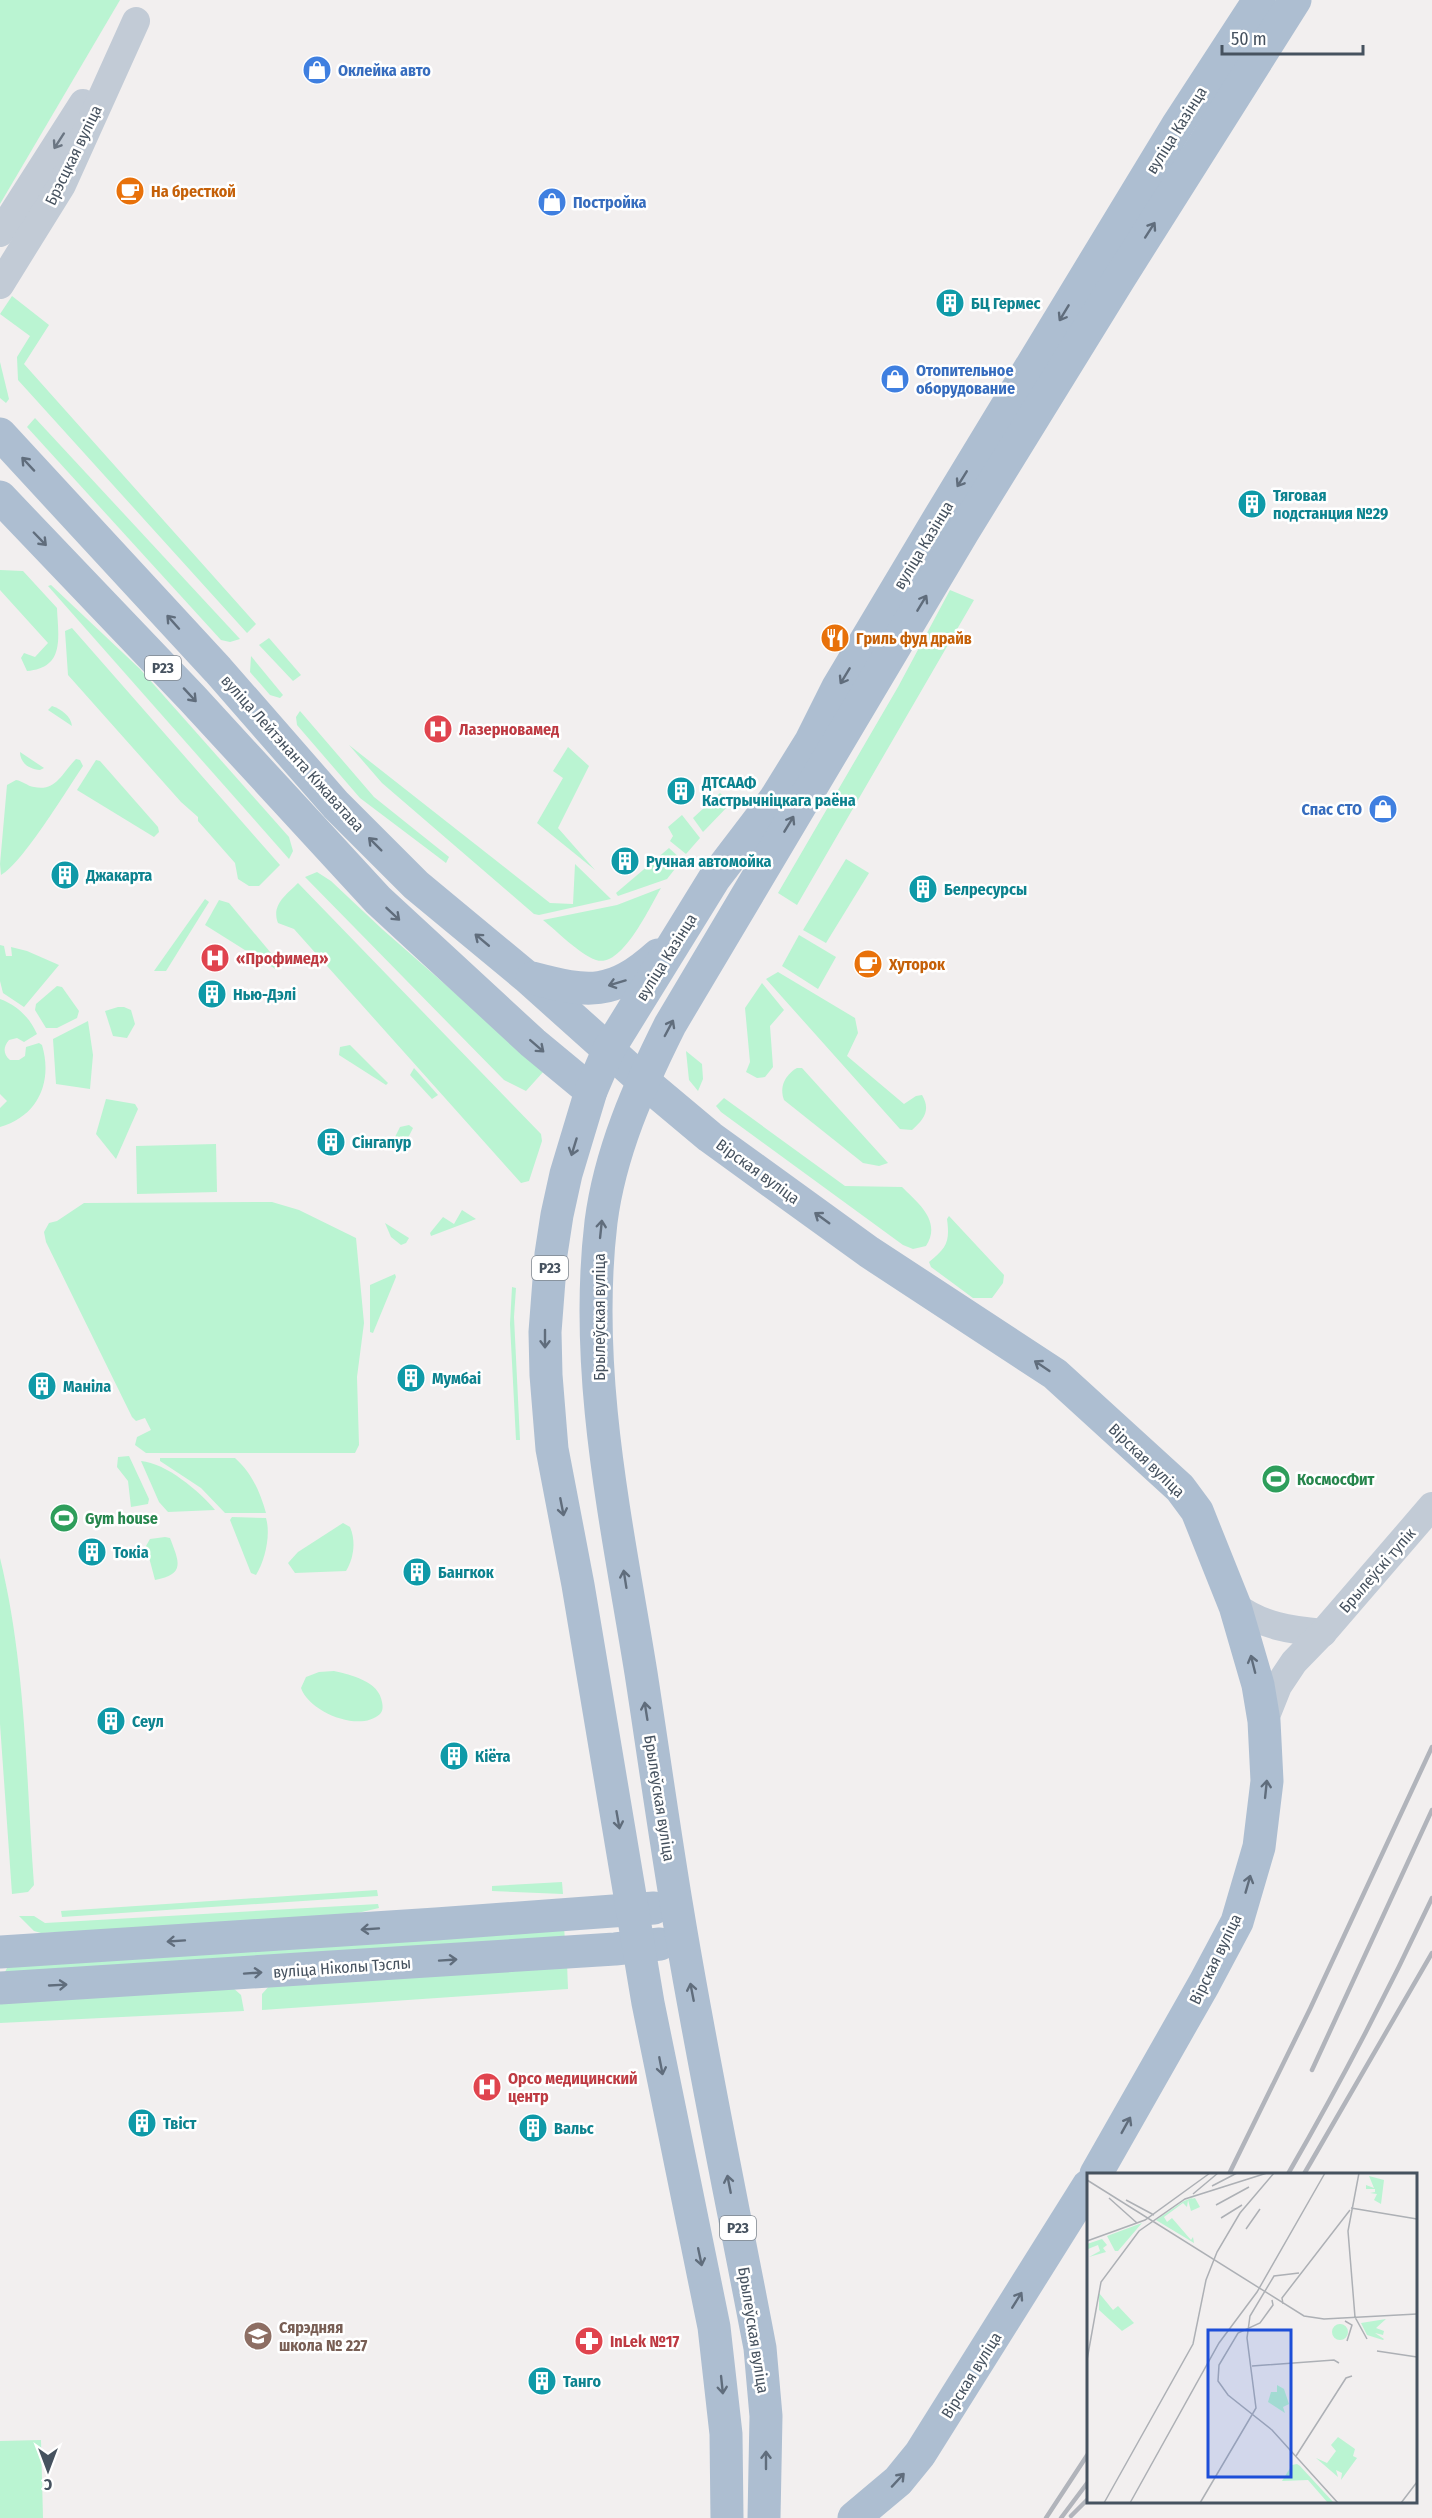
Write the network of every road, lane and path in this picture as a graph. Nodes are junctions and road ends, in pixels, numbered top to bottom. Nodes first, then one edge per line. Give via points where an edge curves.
1 (1259, 0) edge
2 (1295, 0) edge
3 (142, 10) edge
4 (0, 233) edge
5 (1106, 271) junction
6 (0, 285) edge
7 (0, 434) edge
8 (0, 496) edge
9 (679, 936) junction
10 (527, 977) junction
11 (609, 1049) junction
12 (642, 1080) junction
13 (591, 1091) junction
14 (1432, 1506) edge
15 (1236, 1606) junction
16 (1323, 1633) junction
17 (635, 1637) junction
18 (587, 1645) junction
19 (1264, 1721) junction
20 (630, 1896) junction
21 (676, 1905) junction
22 (683, 1942) junction
23 (627, 1948) junction
24 (0, 1952) edge
25 (0, 1988) edge
26 (1097, 2173) edge
27 (1087, 2189) edge
28 (722, 2514) edge
29 (764, 2518) edge
30 (854, 2518) edge

1 - 5 main road, вуліца Казінца via 1177,126
5 -> 2 main road, вуліца Казінца
3 -> 4 street, Брэсцкая вуліца
3 - 6 street, Брэсцкая вуліца via 62,185
5 -> 9 main road, вуліца Казінца via 927,537 775,799 714,879
12 -> 5 main road, вуліца Казінца via 670,1025 963,532
10 -> 7 main road, вуліца Лейтэнанта Кіжаватава / Р23 via 416,885 336,805 218,670
8 -> 13 main road, Р23 via 378,900
9 -> 10 main road via 639,972 612,985 583,989
9 - 11 main road, вуліца Казінца
10 - 11 main road, вуліца Лейтэнанта Кіжаватава / Р23
11 - 12 main road, Вірская вуліца / Р23
11 - 13 main road, вуліца Казінца
15 -> 12 main road, Вірская вуліца via 1197,1511 1180,1488 1088,1402 1046,1368 860,1245 710,1137
17 -> 12 main road, Брылеўская вуліца / Р23 via 607,1459 596,1332 598,1260 606,1193
13 -> 18 main road, Р23 via 557,1215 545,1332 552,1449
14 - 16 street, Брылеўскі тупік
15 - 16 street via 1256,1620 1278,1628
19 -> 15 main road, Вірская вуліца
16 - 19 street, Брылеўскі тупік via 1283,1678
17 - 18 main road
21 -> 17 main road, Брылеўская вуліца / Р23
18 -> 20 main road, Р23
26 -> 19 main road, Вірская вуліца via 1237,1922 1258,1847 1267,1781
20 - 21 main road
20 - 23 main road, Р23
20 -> 24 main road via 608,1901 587,1914
21 - 22 main road, Брылеўская вуліца / Р23
22 - 23 main road, вуліца Ніколы Тэслы
29 -> 22 main road, Брылеўская вуліца / Р23 via 766,2416 760,2348
25 -> 23 main road, вуліца Ніколы Тэслы
23 -> 28 main road, Р23 via 645,1986 714,2327 726,2434
30 -> 27 main road, Вірская вуліца via 898,2481 920,2454

